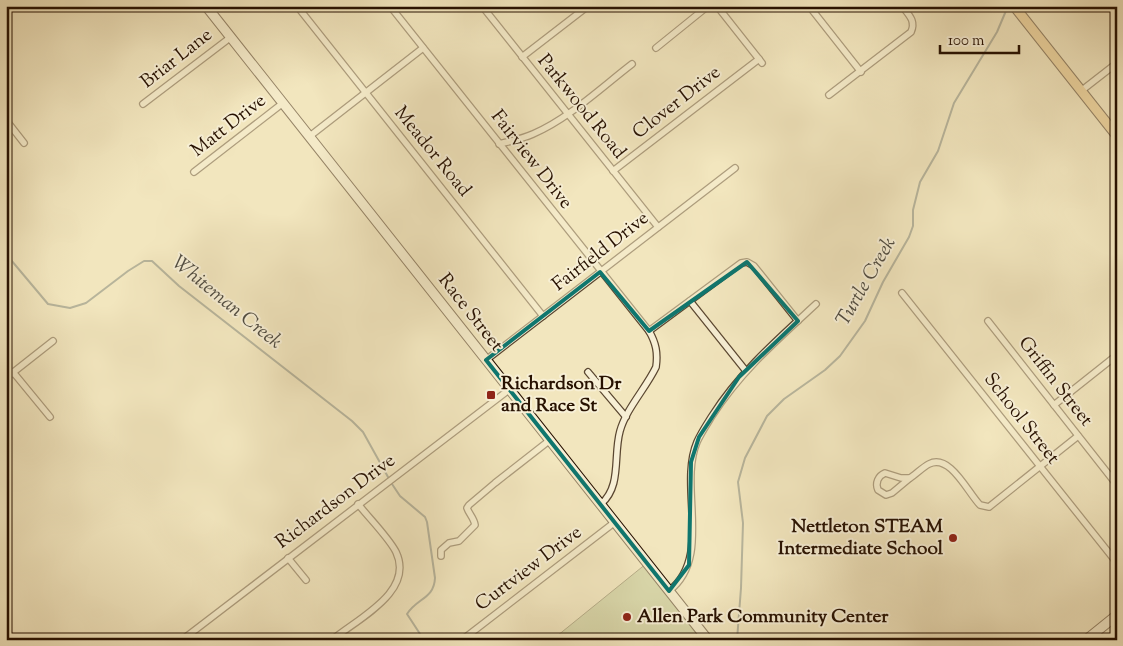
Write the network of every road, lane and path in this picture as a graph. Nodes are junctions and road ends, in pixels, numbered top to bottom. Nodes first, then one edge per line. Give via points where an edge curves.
1 (206, 6) edge
2 (297, 6) edge
3 (390, 6) edge
4 (482, 6) edge
5 (588, 6) edge
6 (708, 6) edge
7 (718, 6) edge
8 (809, 6) edge
9 (902, 6) edge
10 (1015, 8) edge
11 (230, 37) junction
12 (423, 48) junction
13 (656, 48) dead end
14 (522, 58) junction
15 (1117, 63) edge
16 (632, 64) dead end
17 (861, 72) junction
18 (1081, 91) junction
19 (365, 93) junction
20 (829, 96) dead end
21 (283, 103) junction
22 (143, 104) dead end
23 (568, 114) junction
24 (6, 120) edge
25 (310, 136) junction
26 (1117, 136) edge
27 (24, 143) dead end
28 (500, 144) junction
29 (735, 168) dead end
30 (613, 171) junction
31 (194, 172) dead end
32 (658, 227) junction
33 (600, 272) junction
34 (902, 293) dead end
35 (690, 300) junction
36 (816, 304) dead end
37 (543, 316) junction
38 (798, 321) junction
39 (988, 321) dead end
40 (649, 332) junction
41 (53, 341) dead end
42 (1117, 355) edge
43 (486, 360) junction
44 (746, 371) junction
45 (13, 372) junction
46 (588, 372) dead end
47 (6, 378) edge
48 (510, 389) junction
49 (1054, 405) junction
50 (50, 417) dead end
51 (626, 417) junction
52 (1078, 436) junction
53 (550, 440) junction
54 (1040, 467) junction
55 (910, 478) junction
56 (1117, 484) edge
57 (358, 504) junction
58 (601, 504) junction
59 (615, 522) junction
60 (441, 556) dead end
61 (288, 558) junction
62 (1117, 563) edge
63 (306, 580) dead end
64 (670, 591) junction
65 (1117, 615) edge
66 (336, 639) edge
67 (182, 640) edge
68 (462, 640) edge
69 (708, 640) edge
70 (1086, 640) edge

1 - 11 street, Race Street
2 - 19 street, Meador Road
3 - 12 street, Fairview Drive
4 - 14 street, Parkwood Road
5 - 14 street
6 - 13 street
7 - 30 street, Clover Drive via 760,61
8 - 17 street
9 - 17 street via 912,19 911,32
10 - 18 main road
11 - 21 street, Race Street
11 - 22 street, Briar Lane
12 - 19 street
12 - 28 street, Fairview Drive
14 - 23 street, Parkwood Road
15 - 18 street
16 - 23 street
17 - 20 street
18 - 26 main road
19 - 25 street
19 - 37 street, Meador Road
21 - 25 street, Race Street
21 - 31 street, Matt Drive
23 - 28 street via 533,134
23 - 30 street, Parkwood Road
24 - 27 street
25 - 43 street, Race Street
28 - 33 street, Fairview Drive
29 - 32 street, Fairfield Drive
30 - 32 street, Parkwood Road
32 - 33 street, Fairfield Drive
33 - 37 street, Fairfield Drive
33 - 40 street, Fairview Drive
34 - 54 street, School Street
35 - 38 street via 747,262 754,266
35 - 40 street
35 - 44 street
36 - 38 street
37 - 43 street, Fairfield Drive
38 - 44 street
39 - 49 street, Griffin Street
40 - 51 street via 655,344 656,367
41 - 45 street
42 - 49 street
43 - 48 street, Race Street
44 - 64 street via 722,399 699,437 693,454 690,477 693,524 689,565 680,582
45 - 47 street
45 - 50 street
46 - 51 street
48 - 53 street, Race Street
48 - 57 street, Richardson Drive
49 - 52 street, Griffin Street
51 - 58 street via 616,450 613,487
52 - 54 street
52 - 56 street, Griffin Street
53 - 58 street, Race Street
53 - 60 street via 469,505 467,508 475,525 459,541 449,543 441,550
54 - 55 street via 990,506 983,507 950,467 941,462 929,464
54 - 62 street, School Street
55 - 55 street via 886,495 877,487 877,480 885,473
57 - 61 street, Richardson Drive
57 - 66 street via 394,549 400,572 389,596
58 - 59 street, Race Street
59 - 64 street, Race Street
59 - 68 street, Curtview Drive
61 - 63 street
61 - 67 street, Richardson Drive
64 - 69 street, Race Street
65 - 70 street

